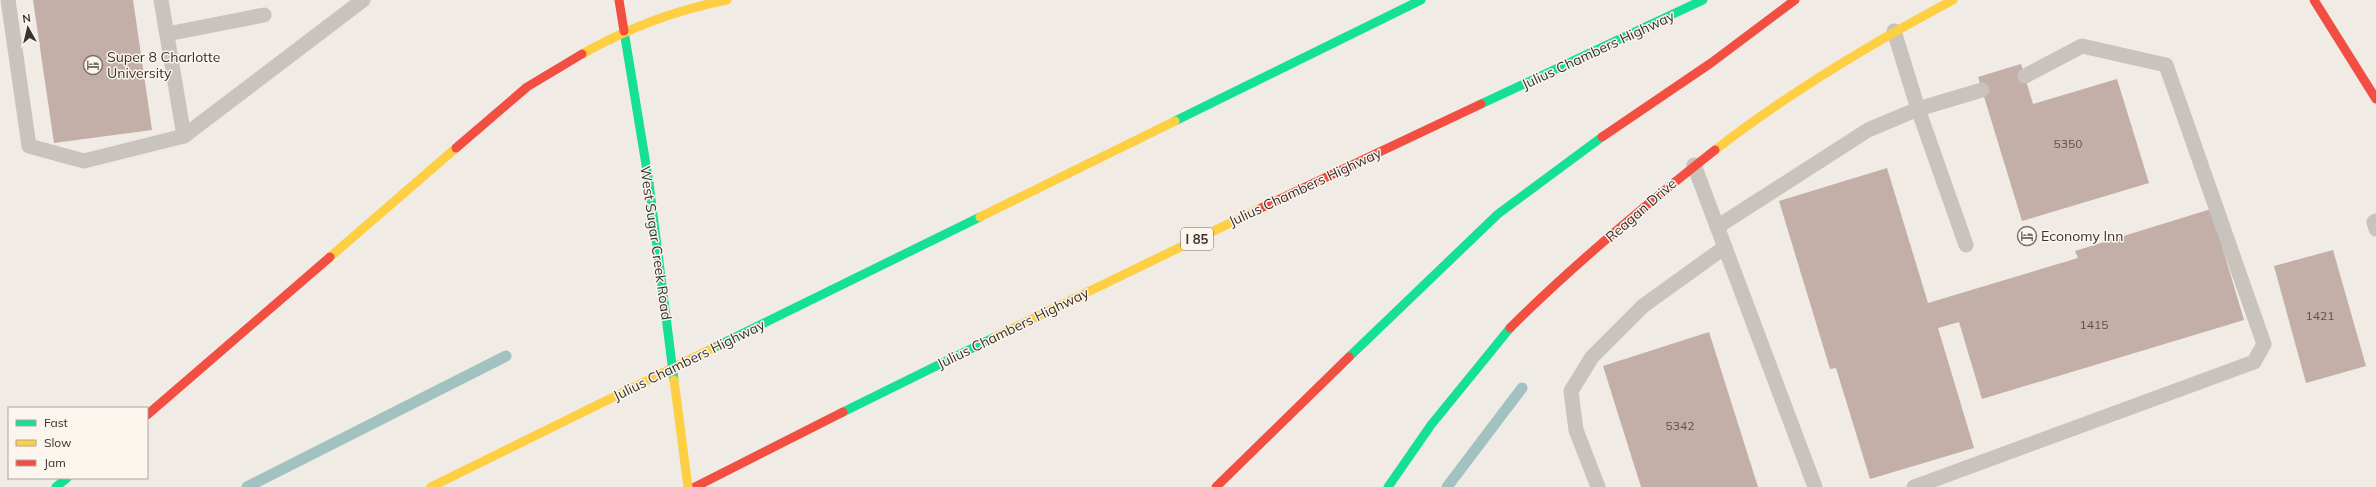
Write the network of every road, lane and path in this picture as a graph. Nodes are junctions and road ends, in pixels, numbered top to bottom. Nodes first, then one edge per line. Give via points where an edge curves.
1 (161, 0) edge
2 (363, 0) edge
3 (619, 0) edge
4 (727, 0) edge
5 (1421, 0) edge
6 (1703, 0) edge
7 (1794, 0) edge
8 (1953, 0) edge
9 (2314, 0) edge
10 (6, 6) edge
11 (264, 15) dead end
12 (624, 31) junction
13 (1894, 31) junction
14 (167, 34) junction
15 (2025, 76) dead end
16 (1982, 90) dead end
17 (2376, 99) edge
18 (1918, 108) junction
19 (184, 136) junction
20 (1694, 165) junction
21 (2376, 221) edge
22 (1717, 227) junction
23 (2376, 229) edge
24 (1966, 245) dead end
25 (1725, 247) junction
26 (148, 414) edge
27 (66, 479) edge
28 (56, 487) edge
29 (431, 487) edge
30 (688, 487) edge
31 (695, 487) edge
32 (1216, 487) edge
33 (1388, 487) edge
34 (1598, 487) edge
35 (1815, 487) edge
36 (1914, 487) edge

1 - 14 lane
2 - 19 lane
3 - 12 main road, West Sugar Creek Road
4 - 12 main road via 659,17
5 - 29 main road, Julius Chambers Highway
6 - 31 main road, Julius Chambers Highway / I 85 via 1282,198 933,367
7 - 32 main road via 1711,63 1617,126 1498,214
8 - 13 main road, Reagan Drive
9 - 17 main road
10 - 19 lane via 29,146 84,161
11 - 14 lane
12 - 26 main road via 590,47 497,111
12 - 30 main road, West Sugar Creek Road, bridge via 649,183
13 - 18 lane
13 - 20 main road, Reagan Drive via 1796,90
14 - 19 lane
15 - 36 lane via 2082,46 2166,66 2264,344 2254,362
16 - 18 lane
18 - 22 lane via 1868,130
18 - 24 lane
20 - 22 lane
20 - 33 main road, Reagan Drive via 1517,320 1409,451
21 - 23 lane
22 - 25 lane
25 - 34 lane via 1643,306 1592,357 1571,391 1576,430
25 - 35 lane
27 - 28 main road

